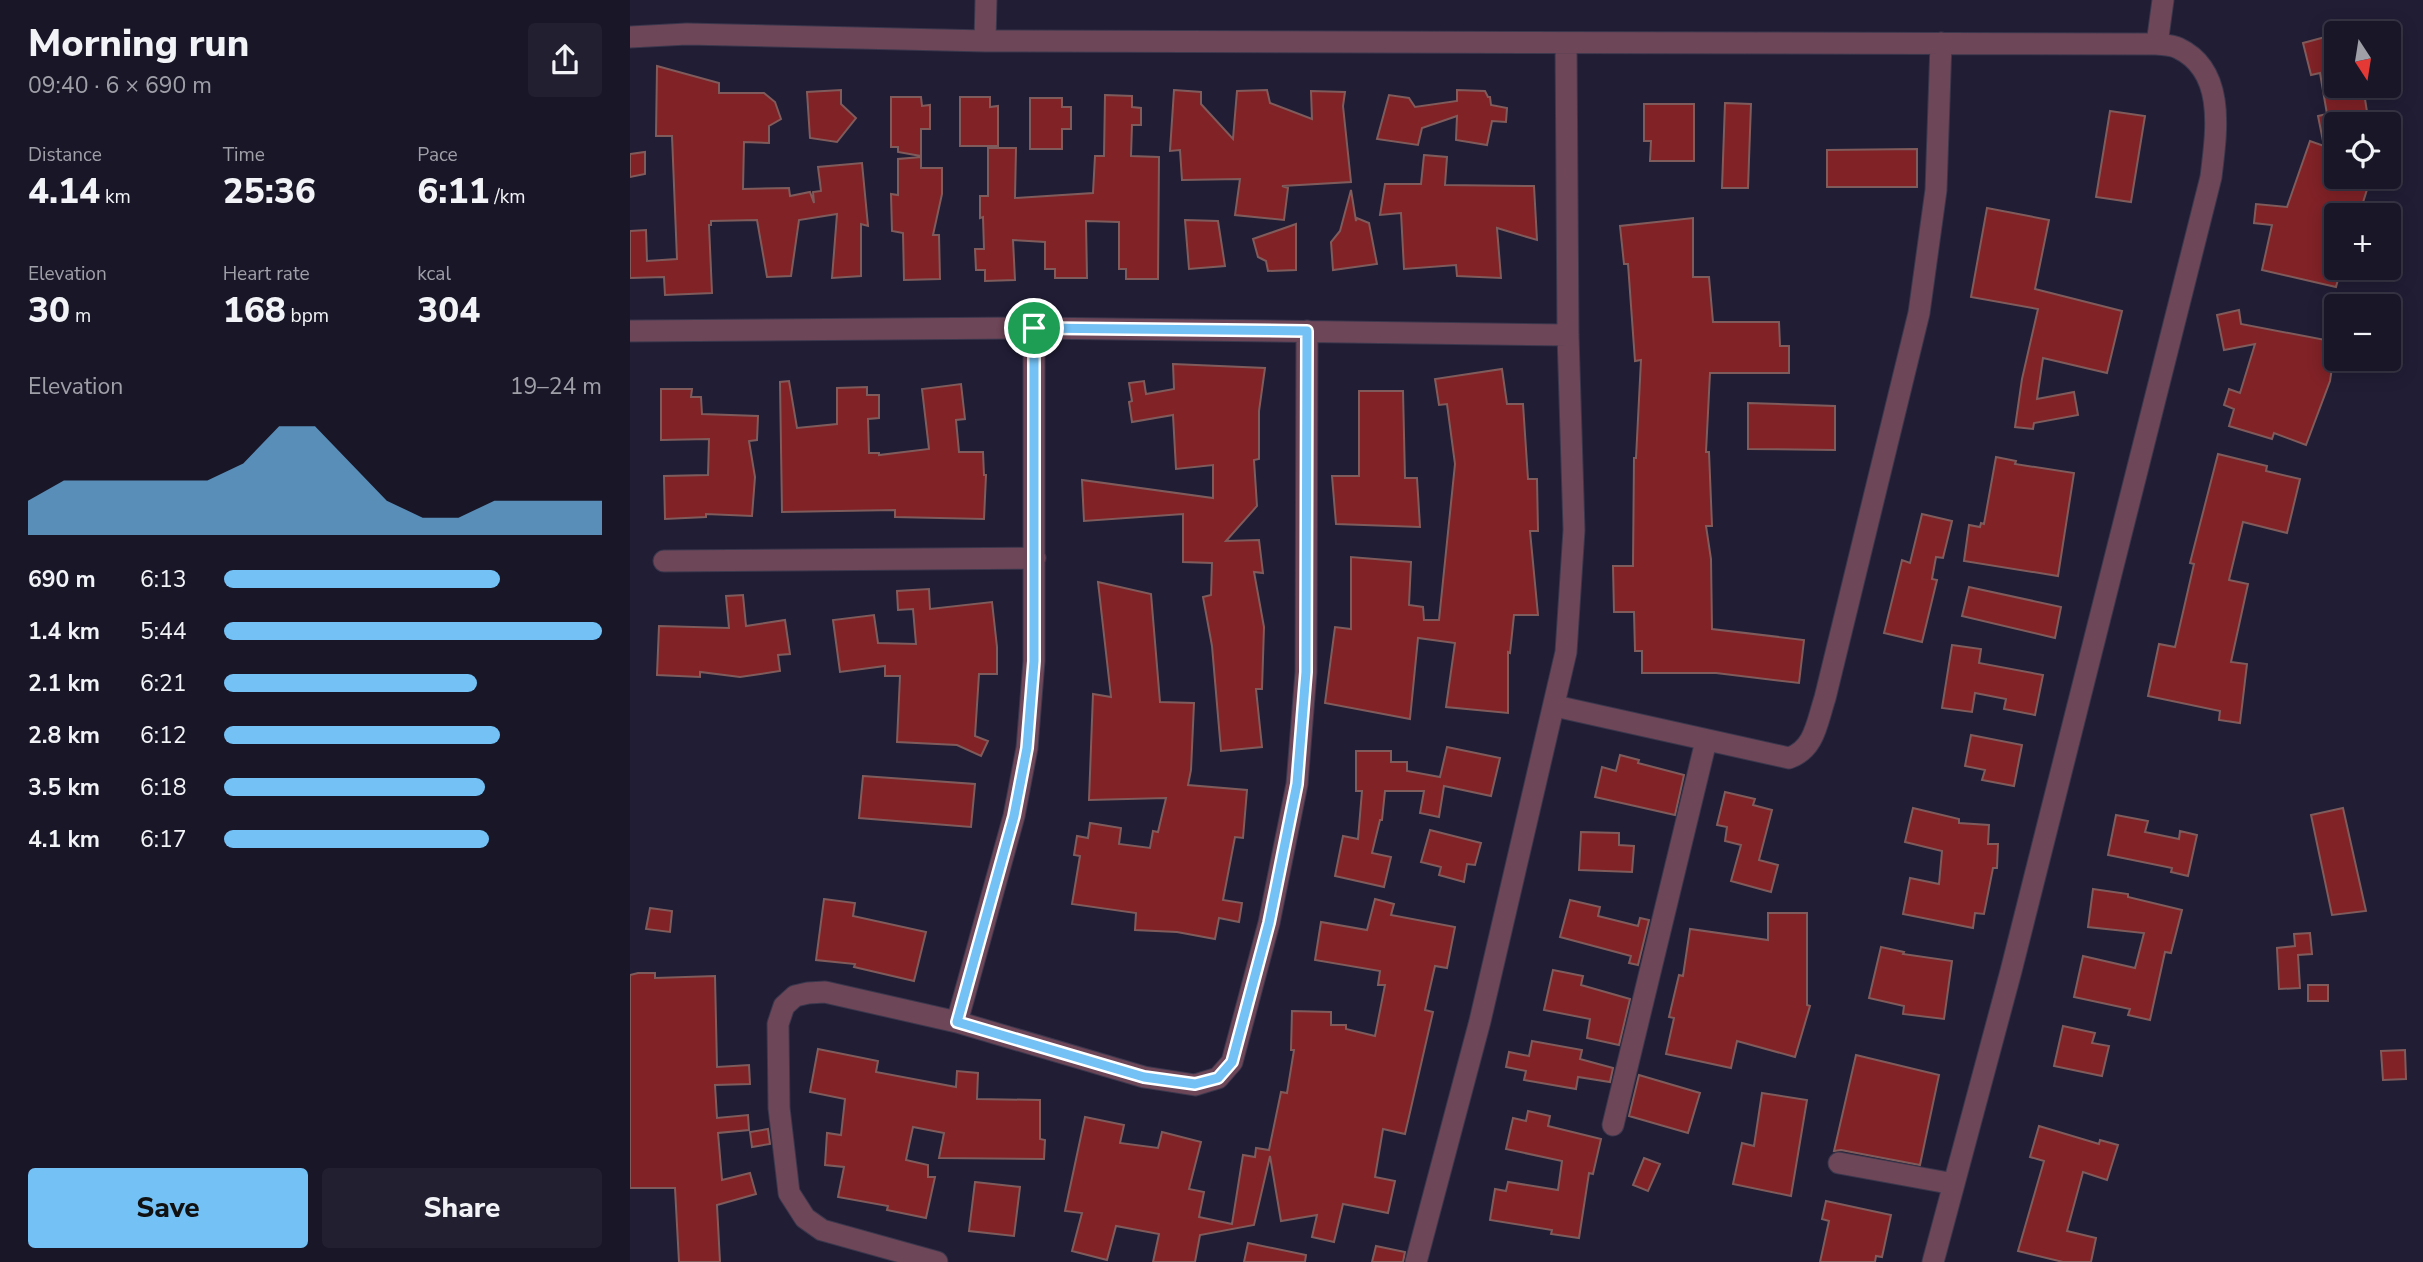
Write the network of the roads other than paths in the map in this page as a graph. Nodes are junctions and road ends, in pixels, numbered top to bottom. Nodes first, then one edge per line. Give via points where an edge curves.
1 (986, 0) edge
2 (2163, 0) edge
3 (630, 37) edge
4 (985, 41) junction
5 (1566, 43) junction
6 (1941, 43) junction
7 (2157, 44) junction
8 (1034, 328) junction
9 (630, 331) edge
10 (1307, 331) junction
11 (1568, 335) junction
12 (1035, 558) junction
13 (664, 561) dead end
14 (1555, 706) junction
15 (1706, 741) junction
16 (957, 1022) junction
17 (1613, 1125) dead end
18 (1839, 1163) dead end
19 (1954, 1184) junction
20 (937, 1262) edge
21 (1416, 1262) edge
22 (1933, 1262) edge

1 - 4 street
2 - 7 street
3 - 4 street via 687,34
4 - 5 street
5 - 6 street
5 - 11 street
6 - 7 street
6 - 15 street via 1936,190 1919,313 1811,744 1789,758
7 - 19 street via 2177,47 2190,56 2213,89 2216,113 2211,177
8 - 9 street
8 - 10 street
8 - 12 street
10 - 11 street
10 - 16 street via 1306,672 1297,784 1269,923 1232,1062 1218,1078 1195,1084 1144,1077
11 - 14 street via 1574,530 1566,652
12 - 13 street
12 - 16 street via 1027,748 1014,816
14 - 15 street
14 - 21 street via 1480,1021
15 - 17 street
16 - 20 street via 825,992 795,996 784,1006 778,1024 779,1108 789,1192 805,1218 822,1230
18 - 19 street
19 - 22 street

